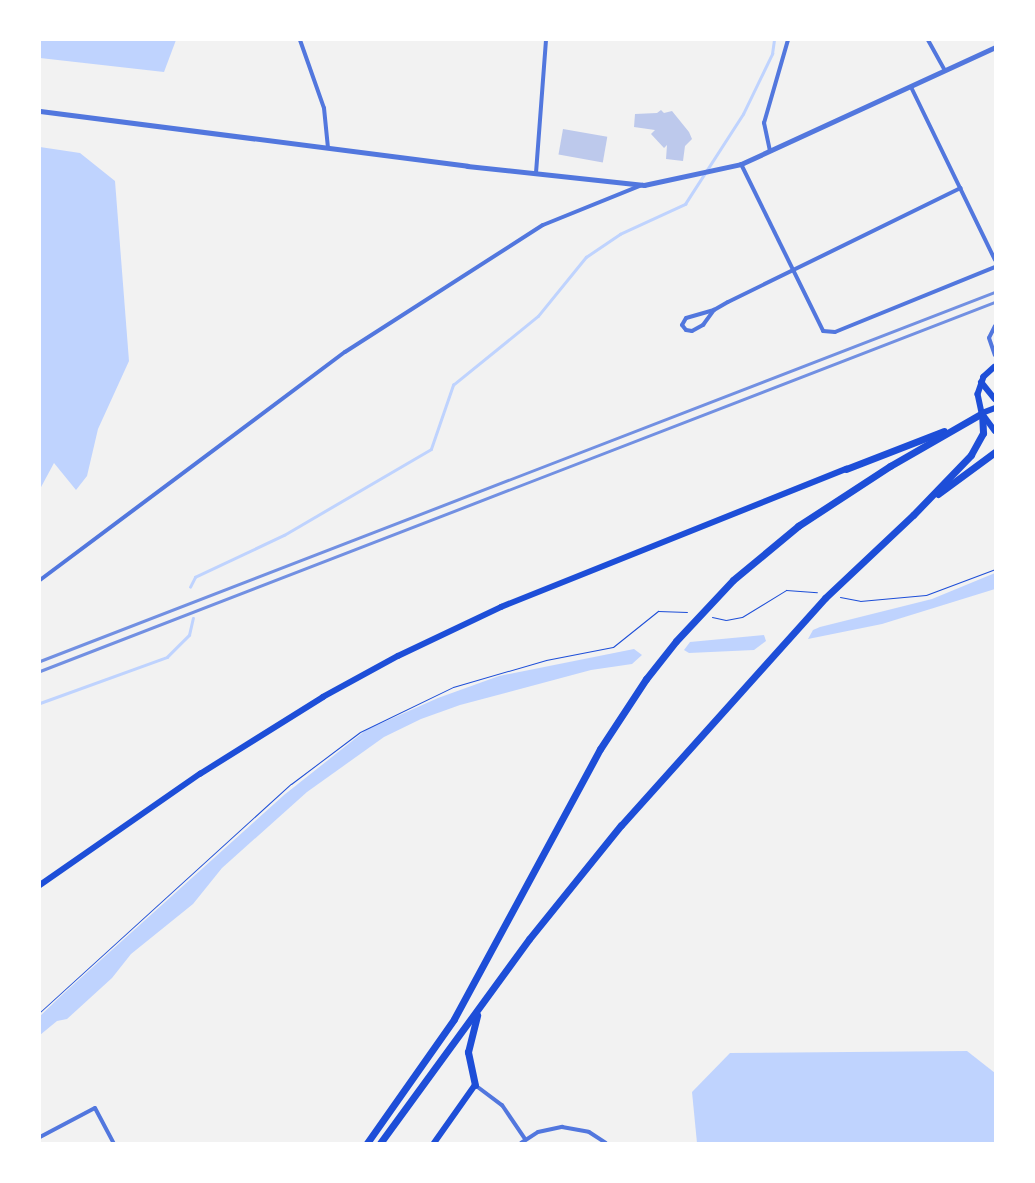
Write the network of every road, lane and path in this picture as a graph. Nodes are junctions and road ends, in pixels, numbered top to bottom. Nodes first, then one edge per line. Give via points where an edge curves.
1 (300, 40) edge
2 (546, 40) edge
3 (788, 40) edge
4 (928, 40) edge
5 (995, 47) edge
6 (945, 71) junction
7 (911, 87) junction
8 (40, 111) edge
9 (328, 148) junction
10 (770, 152) junction
11 (741, 164) junction
12 (536, 173) junction
13 (644, 185) junction
14 (961, 188) junction
15 (995, 260) edge
16 (995, 267) edge
17 (791, 271) junction
18 (714, 310) junction
19 (995, 326) edge
20 (995, 355) edge
21 (995, 367) edge
22 (981, 382) junction
23 (995, 399) edge
24 (995, 408) edge
25 (982, 414) junction
26 (963, 424) junction
27 (995, 431) edge
28 (995, 452) edge
29 (846, 469) joint
30 (913, 515) junction
31 (995, 569) edge
32 (40, 580) edge
33 (817, 592) dead end
34 (840, 598) dead end
35 (688, 612) dead end
36 (712, 617) dead end
37 (40, 885) edge
38 (481, 1005) junction
39 (40, 1012) edge
40 (475, 1085) junction
41 (40, 1138) edge
42 (525, 1139) junction
43 (114, 1143) edge
44 (367, 1143) edge
45 (380, 1143) edge
46 (434, 1143) edge
47 (521, 1143) edge
48 (606, 1143) edge

1 - 9 street via 322,100
2 - 12 street
3 - 10 street via 764,122
4 - 6 street
5 - 6 street
6 - 7 street
7 - 10 street
7 - 14 street
8 - 9 street
9 - 12 street
10 - 11 street
11 - 13 street
11 - 17 street
12 - 13 street
13 - 32 street via 543,225 344,352
14 - 15 street
14 - 17 street
16 - 17 street via 835,332 820,329
17 - 18 street
18 - 18 street via 703,325 692,331 682,325 686,318
19 - 20 street via 989,338
21 - 22 main road
22 - 23 highway
22 - 25 main road via 978,394
24 - 25 highway
25 - 26 highway
25 - 27 main road
25 - 30 highway via 983,433 975,450
26 - 29 highway
26 - 44 highway via 867,479 798,526 733,580 676,640 600,749 454,1019
28 - 30 highway
29 - 37 main road via 481,616 378,666 160,801
30 - 38 highway via 818,604 622,824 547,916
31 - 34 path via 926,595 860,601
33 - 36 path via 786,590 742,617 726,620
35 - 39 path via 658,611 613,647 546,660 453,687 360,732 291,784
38 - 40 highway via 468,1045
38 - 45 highway
40 - 42 street via 502,1105
40 - 46 main road
41 - 43 street via 95,1108
42 - 47 street
42 - 48 street via 545,1129 564,1127 589,1132

